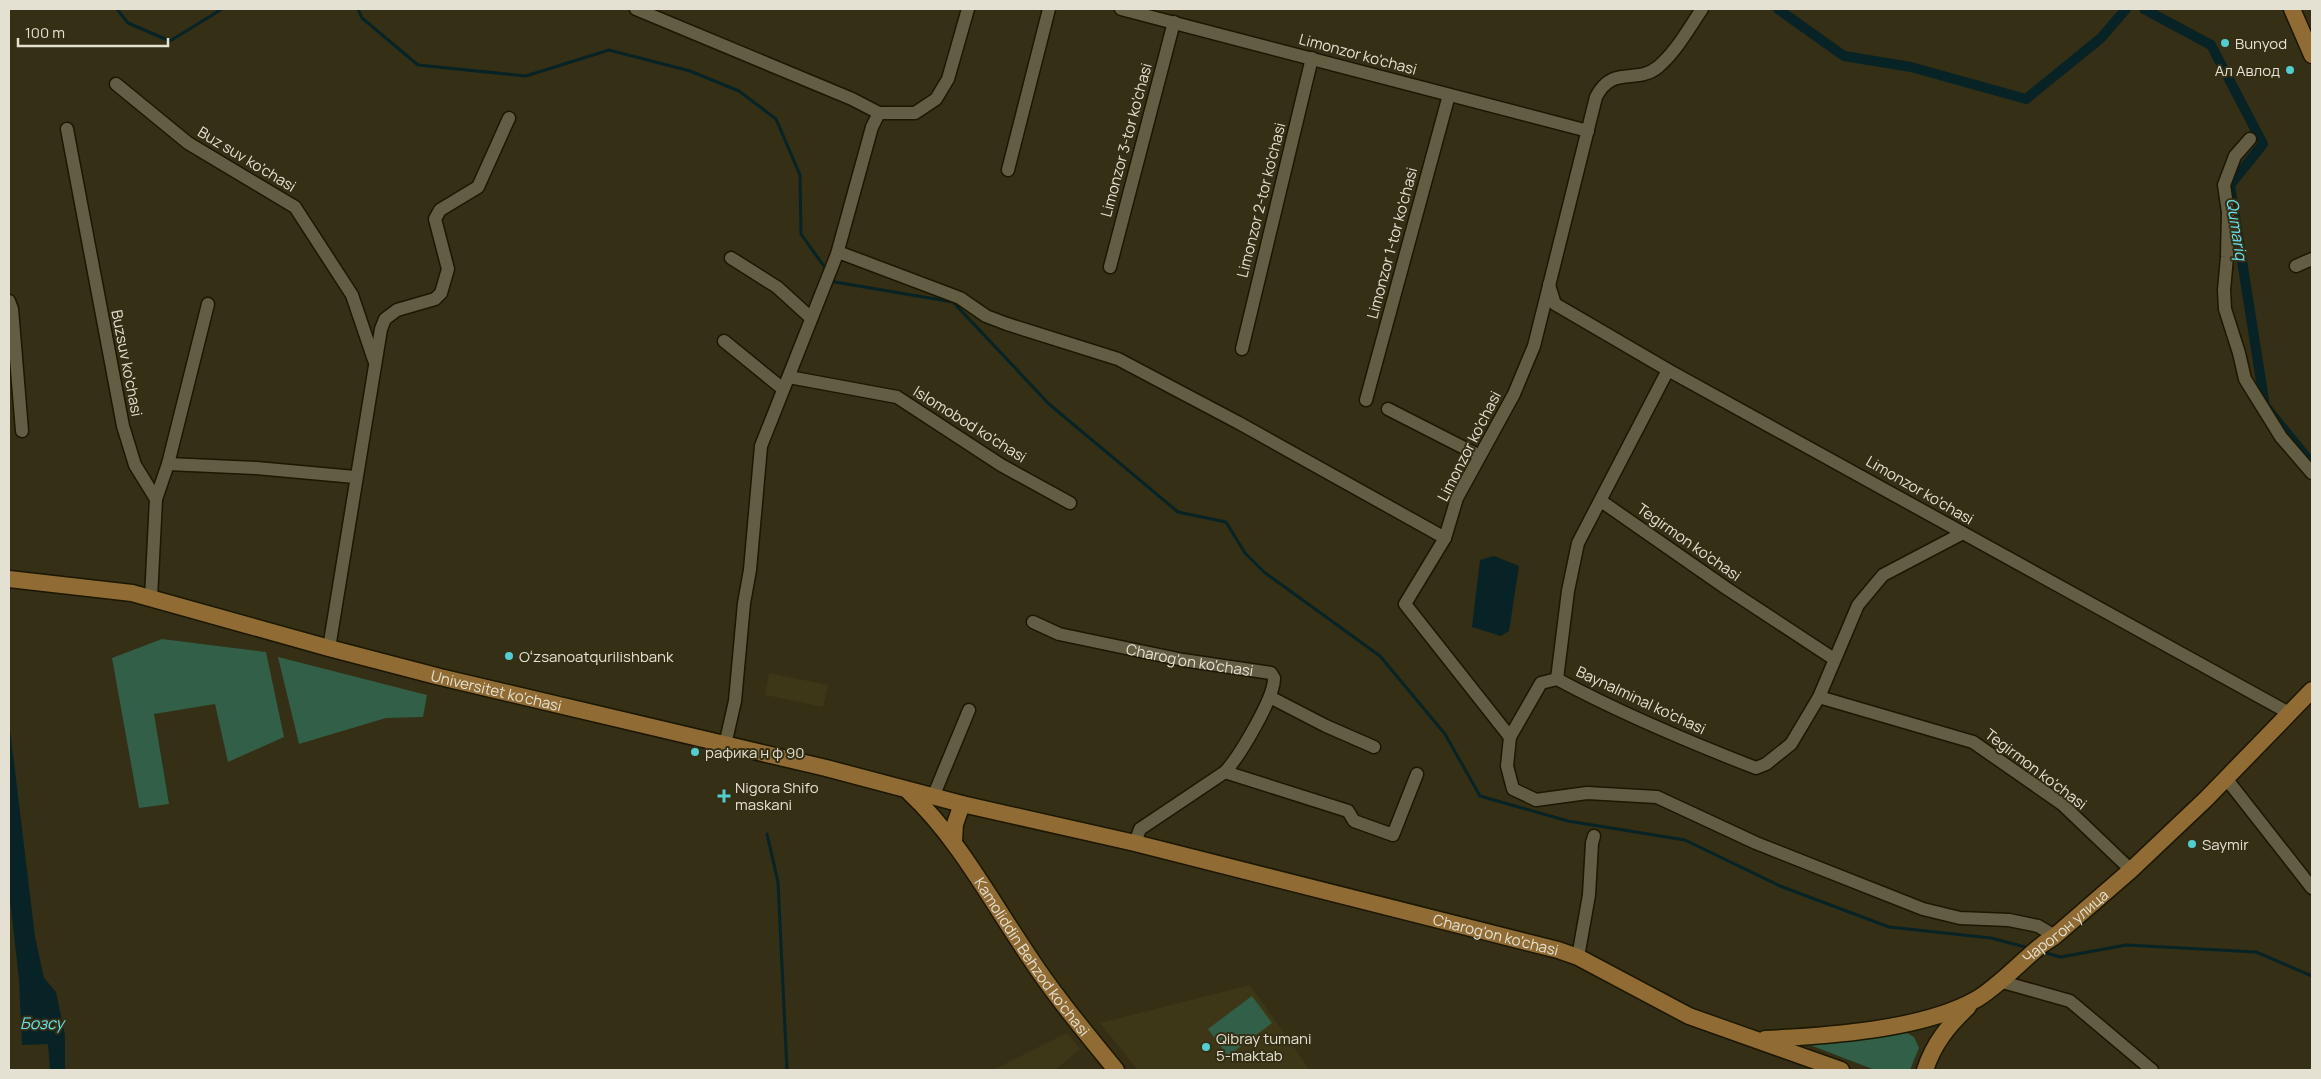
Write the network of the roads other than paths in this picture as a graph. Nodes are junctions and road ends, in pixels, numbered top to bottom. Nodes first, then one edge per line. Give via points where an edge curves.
1 (636, 9) edge
2 (968, 9) edge
3 (1049, 9) edge
4 (1121, 9) edge
5 (1702, 9) edge
6 (2292, 9) edge
7 (1174, 22) junction
8 (2312, 55) edge
9 (1312, 58) junction
10 (116, 84) dead end
11 (1449, 95) junction
12 (879, 114) junction
13 (509, 118) dead end
14 (67, 129) dead end
15 (1588, 130) junction
16 (2250, 139) dead end
17 (1008, 170) dead end
18 (837, 254) junction
19 (731, 258) dead end
20 (2312, 259) edge
21 (2296, 266) dead end
22 (1110, 267) dead end
23 (1549, 283) junction
24 (9, 301) edge
25 (208, 304) dead end
26 (811, 318) junction
27 (724, 341) dead end
28 (1242, 349) dead end
29 (375, 362) junction
30 (1668, 370) junction
31 (786, 383) junction
32 (1366, 400) dead end
33 (1388, 409) dead end
34 (22, 431) dead end
35 (1480, 456) junction
36 (168, 464) junction
37 (2312, 473) edge
38 (356, 477) junction
39 (156, 499) junction
40 (1601, 501) junction
41 (1070, 503) dead end
42 (1963, 533) junction
43 (1445, 538) junction
44 (9, 579) edge
45 (151, 598) junction
46 (1033, 622) dead end
47 (329, 648) junction
48 (1834, 660) junction
49 (1557, 678) junction
50 (2312, 690) edge
51 (1819, 697) junction
52 (1270, 698) junction
53 (969, 710) dead end
54 (2289, 713) junction
55 (1510, 737) junction
56 (725, 745) junction
57 (1374, 747) dead end
58 (1225, 772) junction
59 (1417, 774) dead end
60 (2226, 777) junction
61 (909, 791) junction
62 (933, 797) junction
63 (962, 804) junction
64 (1594, 836) dead end
65 (954, 841) junction
66 (1135, 843) junction
67 (2131, 870) junction
68 (2312, 888) edge
69 (2049, 940) junction
70 (1578, 957) junction
71 (1999, 982) junction
72 (1975, 1000) junction
73 (1757, 1040) junction
74 (1116, 1070) edge
75 (1842, 1070) edge
76 (1925, 1070) edge
77 (2152, 1070) edge

1 - 12 street via 852,99
2 - 12 street via 948,79 936,99 915,113
3 - 17 street
4 - 7 street, Limonzor ko'chasi
5 - 15 street, Limonzor ko'chasi via 1657,68 1645,74 1612,79 1602,85
6 - 8 main road
7 - 9 street, Limonzor ko'chasi
7 - 22 street, Limonzor 3-tor ko'chasi
9 - 11 street, Limonzor ko'chasi
9 - 28 street, Limonzor 2-tor ko'chasi
10 - 29 street, Buz suv ko'chasi via 188,143 295,207 352,295
11 - 15 street, Limonzor ko'chasi
11 - 32 street, Limonzor 1-tor ko'chasi
12 - 18 street via 872,127
13 - 29 street via 478,188 440,210 435,219 448,269 441,294 435,299 396,310 385,319
14 - 39 street, Buzsuv ko'chasi via 123,426 135,465
15 - 23 street, Limonzor ko'chasi
16 - 37 street via 2235,156 2224,186 2228,212 2225,309 2244,379 2282,437
18 - 26 street
18 - 43 street via 960,298 986,316 1007,324 1118,359
19 - 26 street via 777,287
20 - 21 street
23 - 30 street, Limonzor ko'chasi via 1556,304
23 - 35 street, Limonzor ko'chasi via 1534,346 1514,394
24 - 34 street
25 - 36 street
26 - 31 street
27 - 31 street
29 - 38 street
30 - 40 street
30 - 42 street, Limonzor ko'chasi
31 - 41 street, Islomobod ko'chasi via 897,397 1001,464
31 - 56 street via 761,446 735,701
33 - 35 street
35 - 43 street, Limonzor ko'chasi via 1457,498
36 - 38 street
36 - 39 street
38 - 47 street
39 - 45 street
40 - 48 street, Tegirmon ko'chasi
40 - 49 street via 1578,543 1568,591
42 - 48 street, Baynalminal ko'chasi via 1882,575 1858,605
42 - 54 street, Limonzor ko'chasi
43 - 55 street, Limonzor ko'chasi via 1405,604
44 - 45 main road, Universitet ko'chasi via 110,589
45 - 47 main road, Universitet ko'chasi
46 - 52 street, Charog'on ko'chasi via 1068,636 1183,660 1271,673 1274,684
47 - 56 main road, Universitet ko'chasi
48 - 51 street, Baynalminal ko'chasi
49 - 51 street, Baynalminal ko'chasi via 1595,700 1756,768 1791,744
49 - 55 street, Baynalminal ko'chasi via 1541,683
50 - 54 main road, Чарогон улица
51 - 67 street, Tegirmon ko'chasi via 1973,742 2062,804
52 - 57 street
52 - 58 street, Charog'on ko'chasi via 1234,763
53 - 62 street
54 - 60 main road, Чарогон улица
55 - 69 street, Baynalminal ko'chasi via 1507,766 1513,789 1536,800 1587,793 1657,797 1756,843 1923,908 1960,918 2009,920 2038,926
56 - 61 main road, Universitet ko'chasi
58 - 59 street via 1348,811 1354,821 1393,835
58 - 66 street, Charog'on ko'chasi via 1140,828
60 - 67 main road, Чарогон улица
60 - 68 street
61 - 62 main road, Universitet ko'chasi
61 - 65 main road, Kamoliddin Behzod ko'chasi
62 - 63 main road, Universitet ko'chasi
63 - 65 main road
63 - 66 main road, Charog'on ko'chasi
64 - 70 street via 1589,896
65 - 74 main road, Kamoliddin Behzod ko'chasi via 1029,957
66 - 70 main road, Charog'on ko'chasi
67 - 69 main road, Чарогон улица
69 - 71 main road, Чарогон улица
70 - 73 main road, Charog'on ko'chasi via 1689,1016
71 - 72 main road, Чарогон улица
71 - 77 street via 2070,1001
72 - 73 main road, Чарогон улица via 1902,1024
72 - 76 main road via 1939,1038
73 - 75 main road, Charog'on ko'chasi

